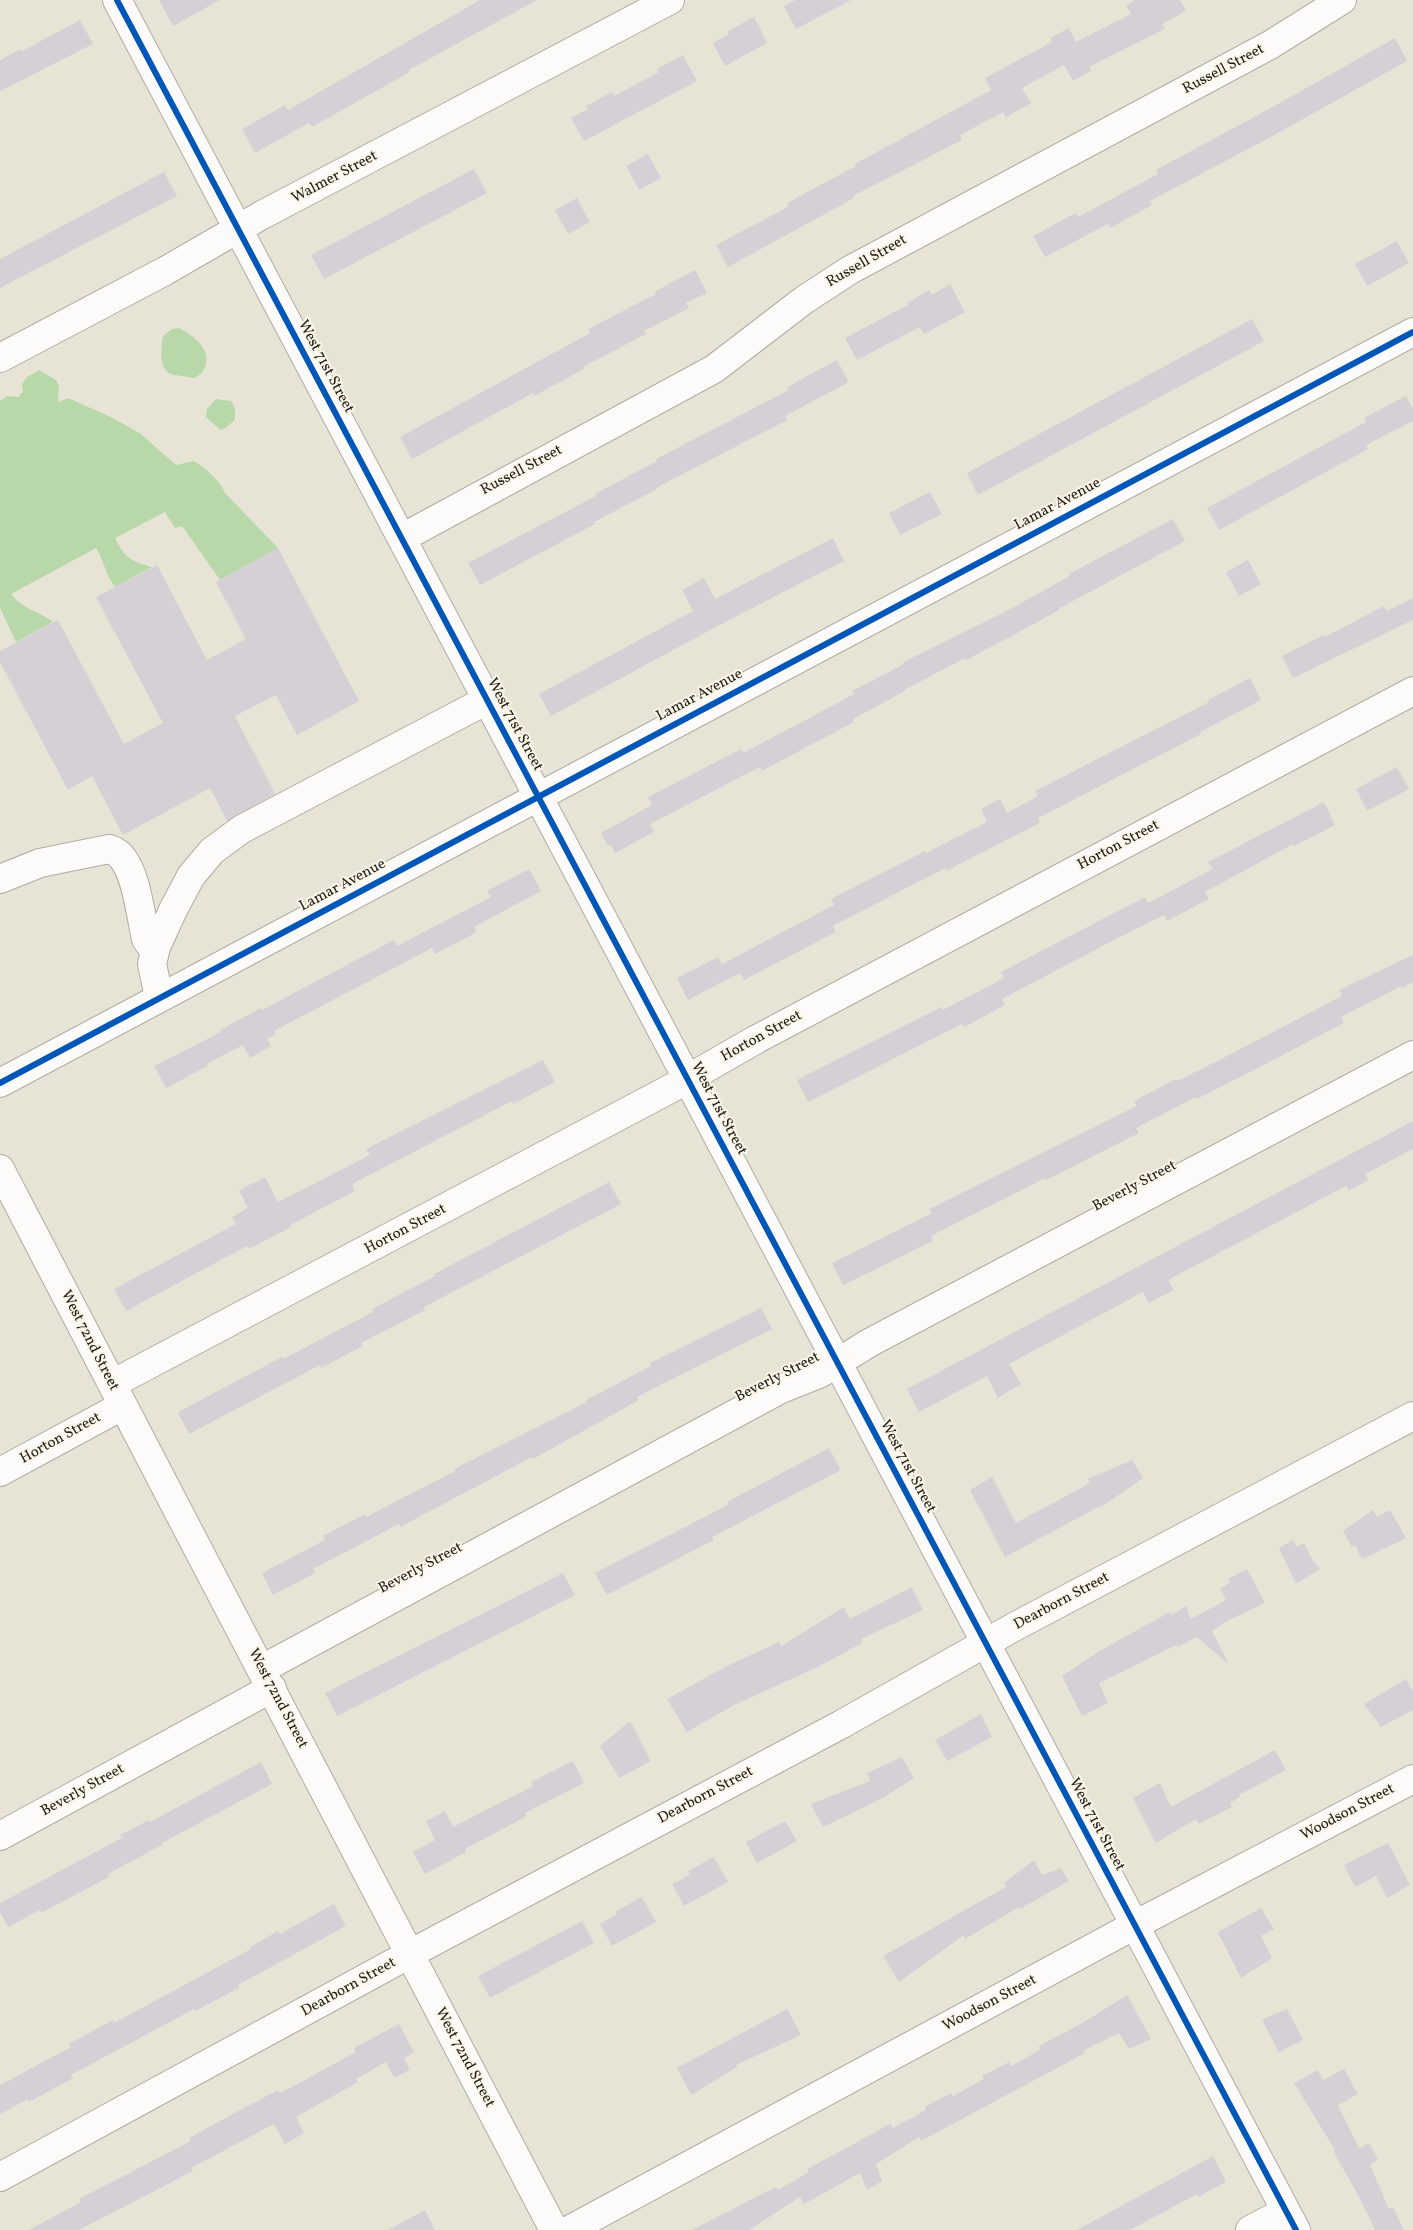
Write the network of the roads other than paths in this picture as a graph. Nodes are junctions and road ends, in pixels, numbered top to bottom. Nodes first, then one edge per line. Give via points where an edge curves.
1 (117, 0) edge
2 (670, 0) edge
3 (1342, 0) edge
4 (238, 229) junction
5 (1413, 332) edge
6 (0, 358) edge
7 (402, 538) junction
8 (1413, 691) edge
9 (487, 700) junction
10 (538, 796) junction
11 (0, 879) edge
12 (156, 946) junction
13 (159, 997) junction
14 (1413, 1055) edge
15 (687, 1078) junction
16 (0, 1083) edge
17 (0, 1168) edge
18 (837, 1362) junction
19 (117, 1395) junction
20 (1413, 1416) edge
21 (0, 1472) edge
22 (986, 1644) junction
23 (267, 1678) junction
24 (1413, 1779) edge
25 (0, 1836) edge
26 (1135, 1925) junction
27 (408, 1955) junction
28 (0, 2177) edge
29 (1291, 2221) edge
30 (554, 2230) edge
31 (569, 2230) edge
32 (1250, 2230) edge

1 - 4 street, West 71st Street
2 - 4 street, Walmer Street
3 - 7 street, Russell Street via 1270,45 850,270 804,300 714,369
4 - 6 street, Walmer Street
4 - 7 street, West 71st Street
5 - 10 street, Lamar Avenue
7 - 9 street, West 71st Street
8 - 15 street, Horton Street
9 - 10 street, West 71st Street
9 - 12 street via 231,836 212,851 191,876
10 - 13 street, Lamar Avenue
10 - 15 street, West 71st Street
11 - 12 street via 53,859 109,849 117,851 130,869 146,939 150,946
12 - 13 street via 152,964
13 - 16 street, Lamar Avenue
14 - 18 street, Beverly Street
15 - 18 street, West 71st Street
15 - 19 street, Horton Street via 385,1241
17 - 19 street, West 72nd Street
18 - 22 street, West 71st Street
18 - 23 street, Beverly Street via 821,1373 772,1394
19 - 21 street, Horton Street
19 - 23 street, West 72nd Street
20 - 22 street, Dearborn Street
22 - 26 street, West 71st Street
22 - 27 street, Dearborn Street
23 - 25 street, Beverly Street
23 - 27 street, West 72nd Street
24 - 26 street, Woodson Street
26 - 29 street, West 71st Street
26 - 31 street, Woodson Street
27 - 28 street, Dearborn Street
27 - 30 street, West 72nd Street
29 - 32 street

